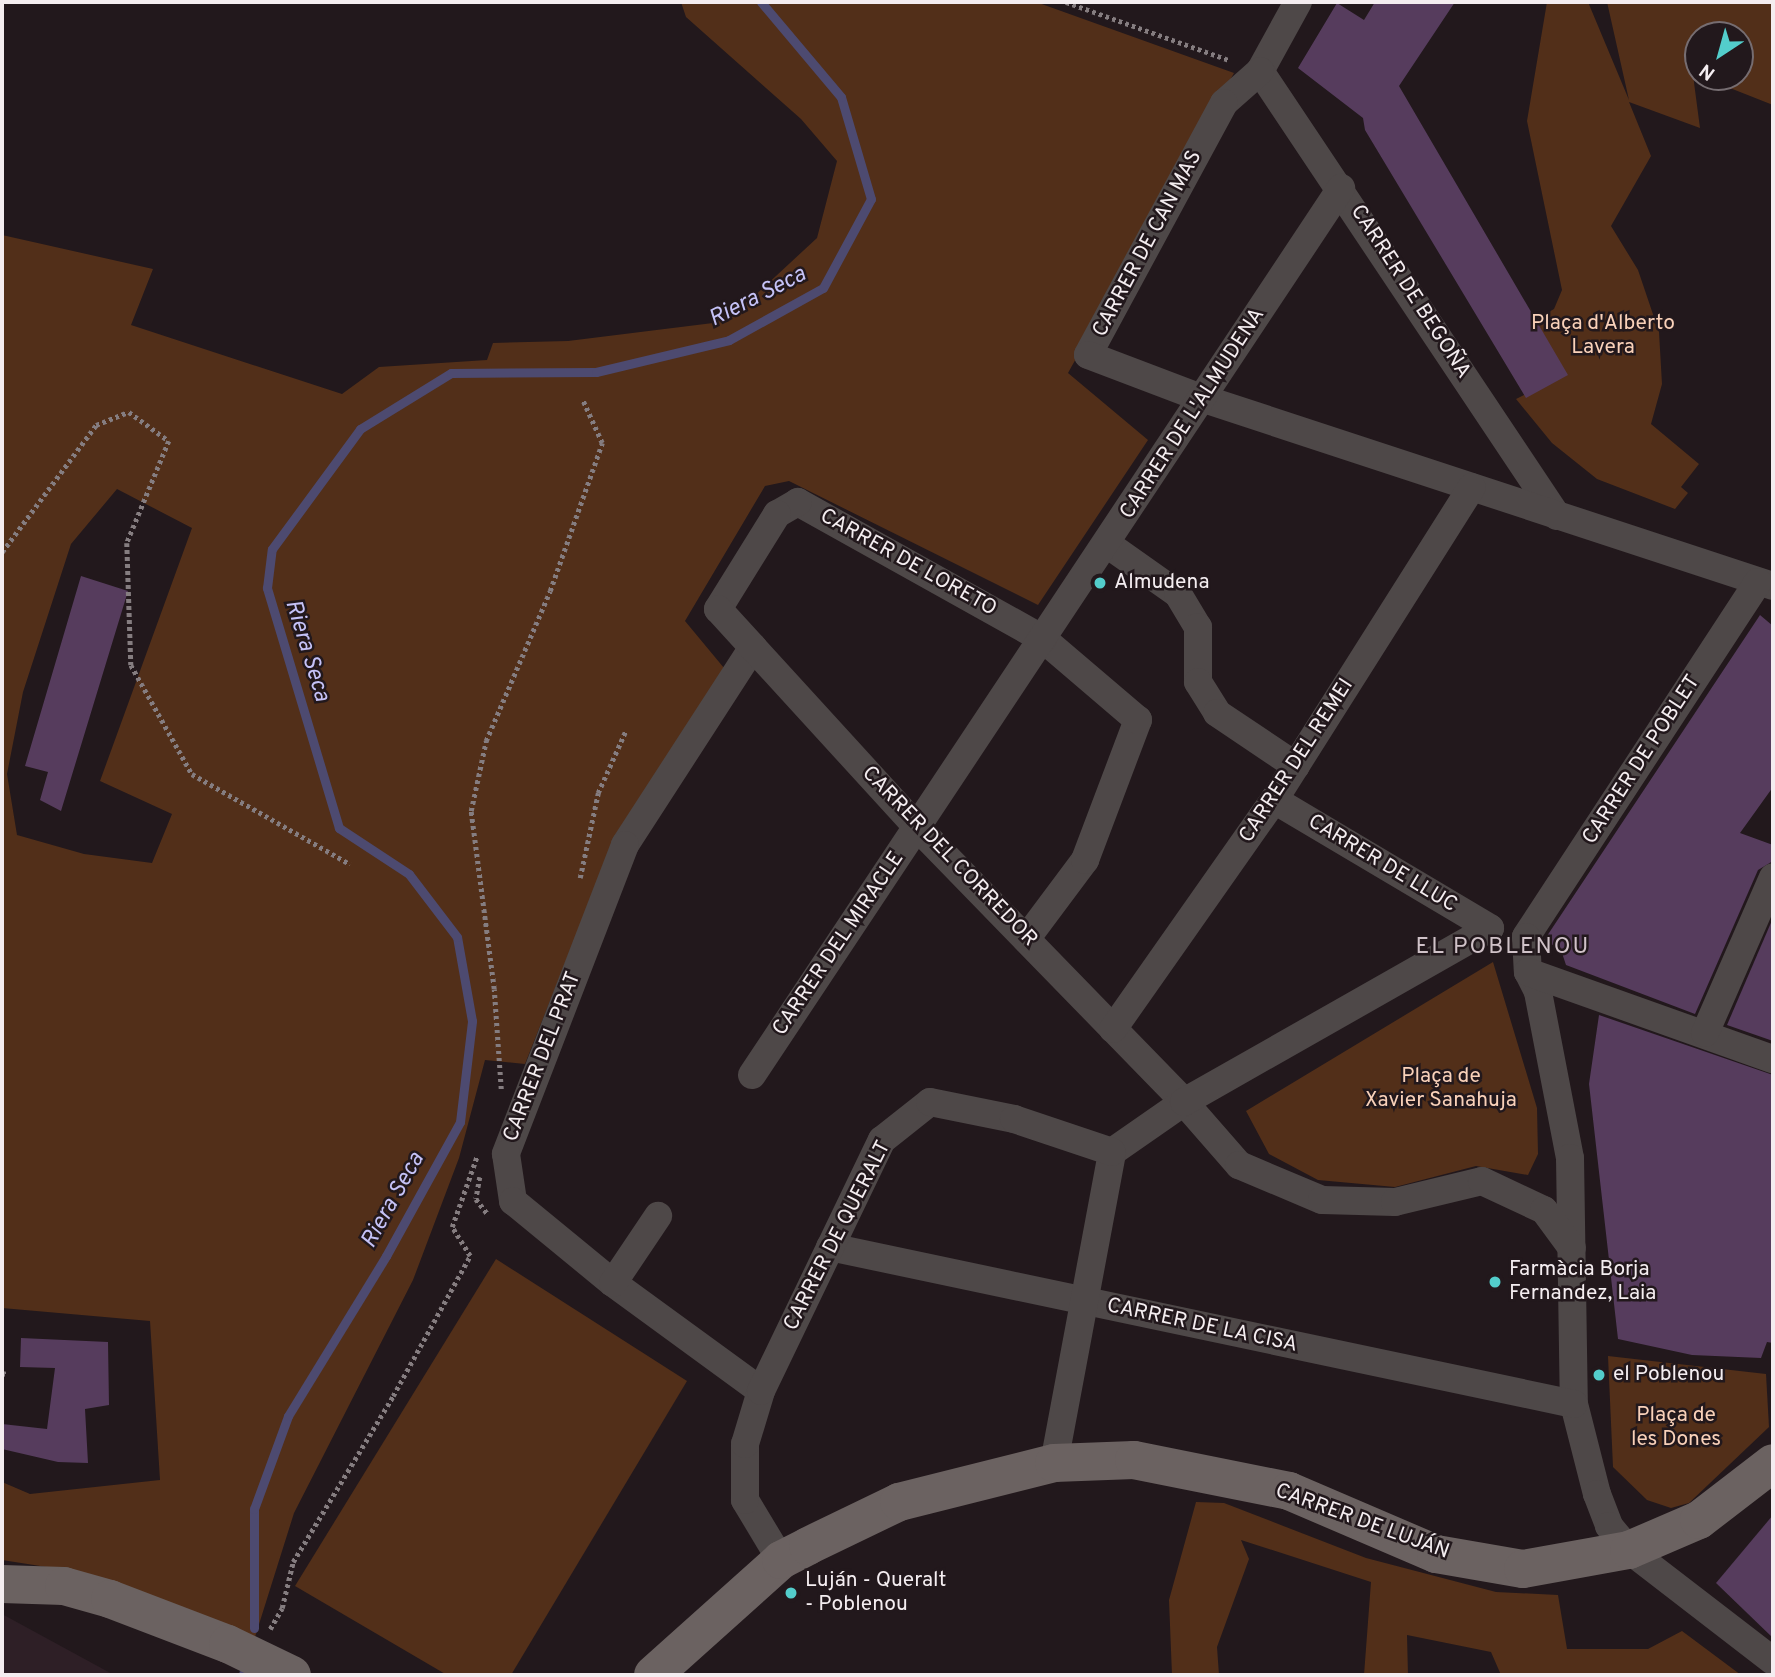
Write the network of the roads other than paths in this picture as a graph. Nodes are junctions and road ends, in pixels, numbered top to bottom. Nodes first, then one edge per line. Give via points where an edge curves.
1 (1298, 2) edge
2 (1260, 71) junction
3 (1341, 188) junction
4 (1204, 399) junction
5 (1472, 487) junction
6 (1557, 516) junction
7 (1107, 544) junction
8 (1766, 584) edge
9 (718, 609) joint
10 (1043, 639) junction
11 (753, 647) junction
12 (1296, 766) junction
13 (1274, 800) junction
14 (917, 827) junction
15 (1773, 877) edge
16 (1026, 939) junction
17 (1528, 972) junction
18 (1113, 1029) junction
19 (1705, 1033) junction
20 (1773, 1059) edge
21 (752, 1075) dead end
22 (1184, 1102) junction
23 (1112, 1153) junction
24 (658, 1216) dead end
25 (830, 1247) junction
26 (1572, 1248) junction
27 (614, 1283) junction
28 (1084, 1301) junction
29 (761, 1391) junction
30 (1574, 1404) junction
31 (1054, 1463) junction
32 (1773, 1463) edge
33 (1629, 1550) junction
34 (781, 1560) junction
35 (2, 1584) edge
36 (1773, 1661) edge
37 (292, 1675) edge
38 (653, 1675) edge

1 - 2 street
2 - 3 street, CARRER DE BEGOÑA
2 - 4 street, CARRER DE CAN MAS via 1224,103 1088,355
3 - 4 street, CARRER DE L'ALMUDENA
3 - 6 street, CARRER DE BEGOÑA
4 - 5 street
4 - 7 street, CARRER DE L'ALMUDENA
5 - 6 street
5 - 12 street, CARRER DEL REMEI
6 - 8 street
7 - 10 street, CARRER DE L'ALMUDENA
7 - 12 street via 1178,594 1198,627 1198,682 1217,713
8 - 17 street, CARRER DE POBLET via 1526,937
9 - 10 street, CARRER DE LORETO via 777,514 798,502
9 - 11 street, CARRER DEL CORREDOR
10 - 14 street, CARRER DEL MIRACLE
10 - 16 street, CARRER DE LORETO via 1138,720 1085,860
11 - 14 street, CARRER DEL CORREDOR
11 - 27 street, CARRER DEL PRAT via 625,845 506,1154 513,1201
12 - 13 street, CARRER DEL REMEI
13 - 18 street, CARRER DEL REMEI
13 - 22 street, CARRER DE LLUC via 1490,928
14 - 16 street, CARRER DEL CORREDOR
14 - 21 street, CARRER DEL MIRACLE
15 - 19 street
16 - 18 street, CARRER DEL CORREDOR
17 - 19 street
17 - 26 street via 1538,992 1570,1158
18 - 22 street, CARRER DEL CORREDOR
19 - 20 street
22 - 23 street
22 - 26 street via 1239,1165 1322,1199 1395,1202 1482,1181 1545,1210
23 - 25 street, CARRER DE QUERALT via 1014,1119 930,1102 882,1139
23 - 28 street
24 - 27 street
25 - 28 street, CARRER DE LA CISA
25 - 29 street, CARRER DE QUERALT
26 - 30 street
27 - 29 street, CARRER DEL PRAT
28 - 30 street, CARRER DE LA CISA
28 - 31 street
29 - 34 street, CARRER DE QUERALT via 745,1444 745,1500
30 - 33 street via 1605,1515
31 - 33 street, CARRER DE LUJÁN via 1134,1460 1289,1491 1436,1554 1523,1569
31 - 34 street, CARRER DE LUJÁN via 899,1502
32 - 33 street, CARRER DE LUJÁN via 1699,1520
33 - 36 street
34 - 38 street, CARRER DE LUJÁN
35 - 37 street via 64,1586 110,1599

